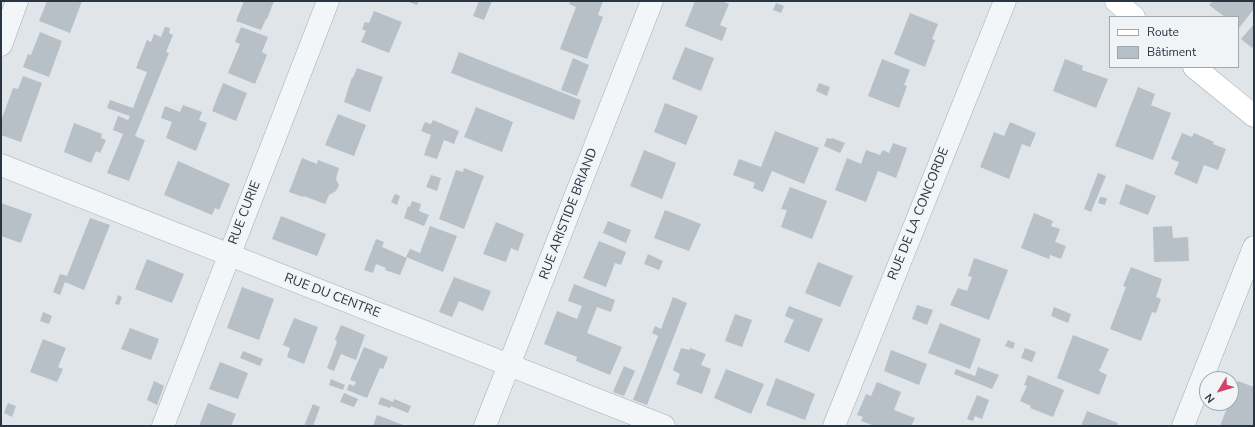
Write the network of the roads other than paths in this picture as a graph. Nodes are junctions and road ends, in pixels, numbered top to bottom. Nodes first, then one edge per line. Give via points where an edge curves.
1 (17, 1) edge
2 (328, 1) edge
3 (652, 1) edge
4 (1005, 1) edge
5 (1116, 1) edge
6 (1133, 16) edge
7 (1, 45) edge
8 (1195, 68) edge
9 (1254, 116) edge
10 (1, 165) edge
11 (1254, 248) edge
12 (229, 256) junction
13 (509, 365) junction
14 (163, 426) edge
15 (485, 426) edge
16 (664, 426) edge
17 (834, 426) edge
18 (1183, 426) edge

1 - 7 street
2 - 12 street, RUE CURIE
3 - 13 street, RUE ARISTIDE BRIAND
4 - 17 street, RUE DE LA CONCORDE
5 - 6 street
8 - 9 street
10 - 12 street, RUE DU CENTRE
11 - 18 street
12 - 13 street, RUE DU CENTRE
12 - 14 street, RUE CURIE
13 - 15 street, RUE ARISTIDE BRIAND
13 - 16 street, RUE DU CENTRE

